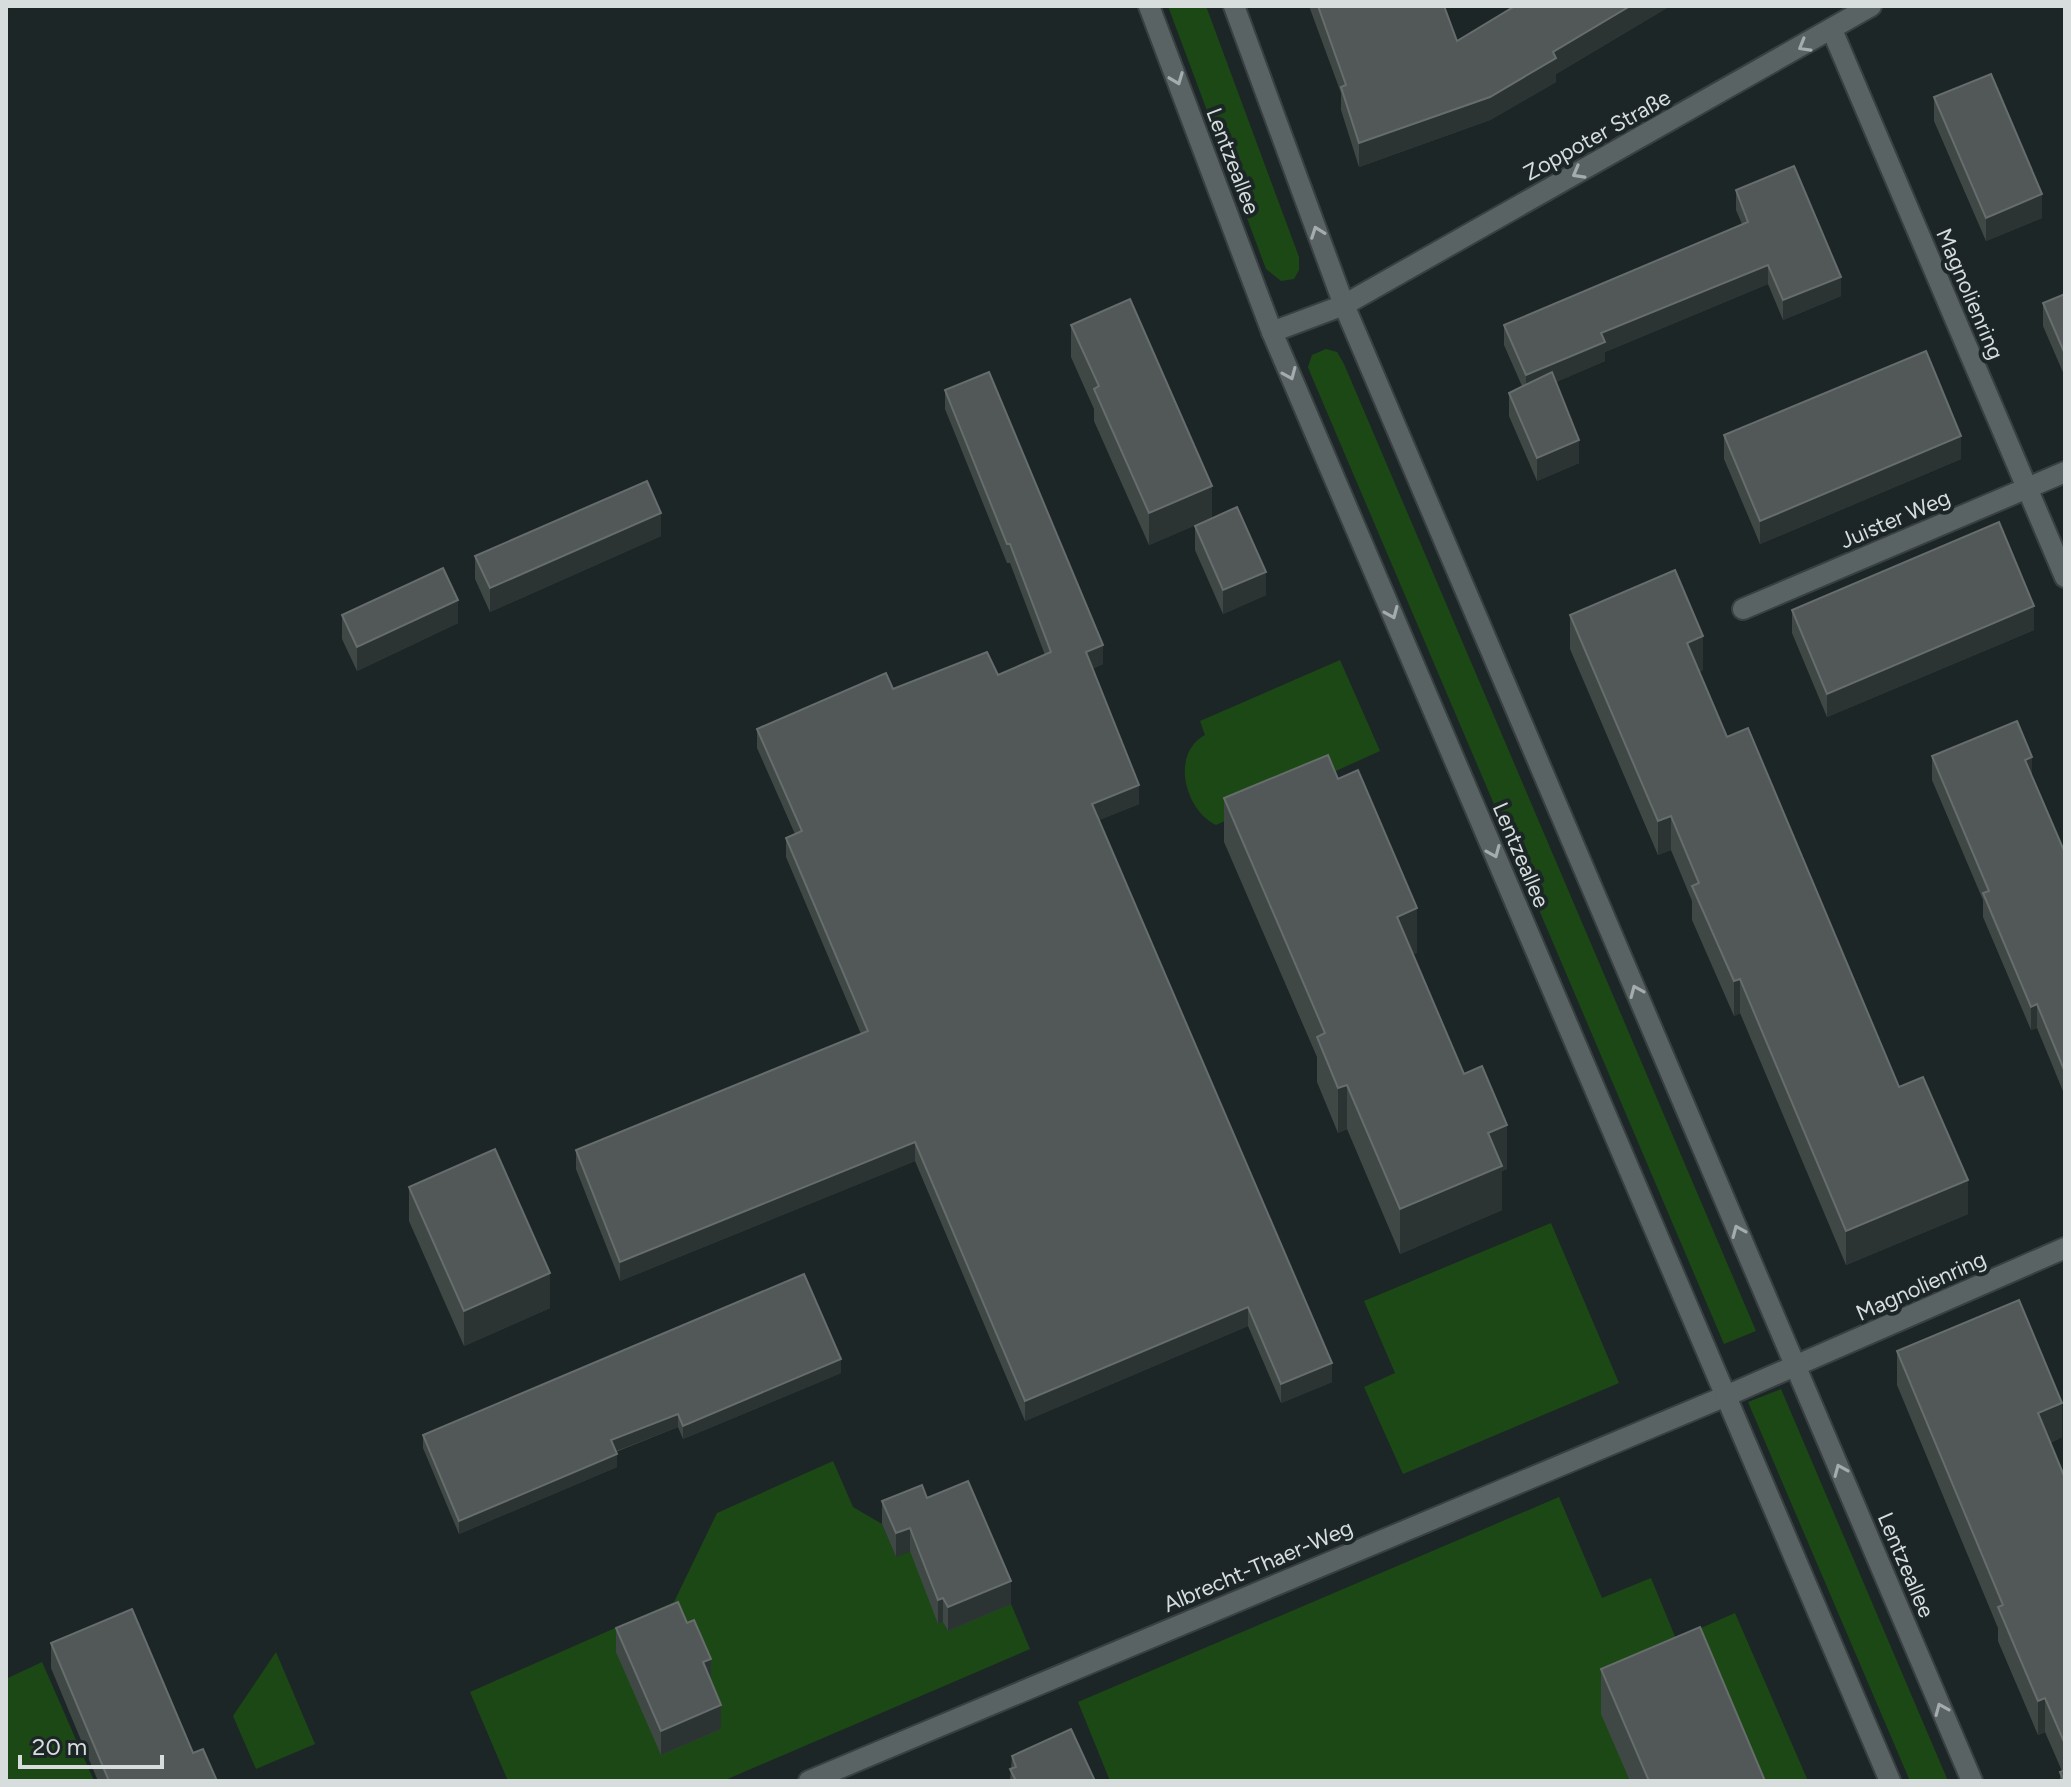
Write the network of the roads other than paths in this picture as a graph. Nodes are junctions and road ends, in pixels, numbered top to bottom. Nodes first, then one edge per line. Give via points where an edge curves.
1 (1149, 6) edge
2 (1234, 6) edge
3 (1871, 6) edge
4 (1832, 30) junction
5 (1344, 305) junction
6 (1272, 332) junction
7 (2065, 472) edge
8 (2026, 489) junction
9 (2065, 577) edge
10 (1743, 609) dead end
11 (2065, 1248) edge
12 (1796, 1367) junction
13 (1726, 1396) junction
14 (809, 1781) edge
15 (1890, 1781) edge
16 (1972, 1781) edge

1 -> 6 street, Lentzeallee
5 -> 2 street, Lentzeallee
3 - 4 street, Zoppoter Straße
4 -> 5 street, Zoppoter Straße
4 - 8 street, Magnolienring
5 - 6 street
12 -> 5 street, Lentzeallee
6 -> 13 street, Lentzeallee
7 - 8 street, Juister Weg
8 - 9 street, Magnolienring
8 - 10 street, Juister Weg
11 - 12 street, Magnolienring
12 - 13 street
16 -> 12 street, Lentzeallee
13 - 14 street, Albrecht-Thaer-Weg
13 - 15 street, Lentzeallee

